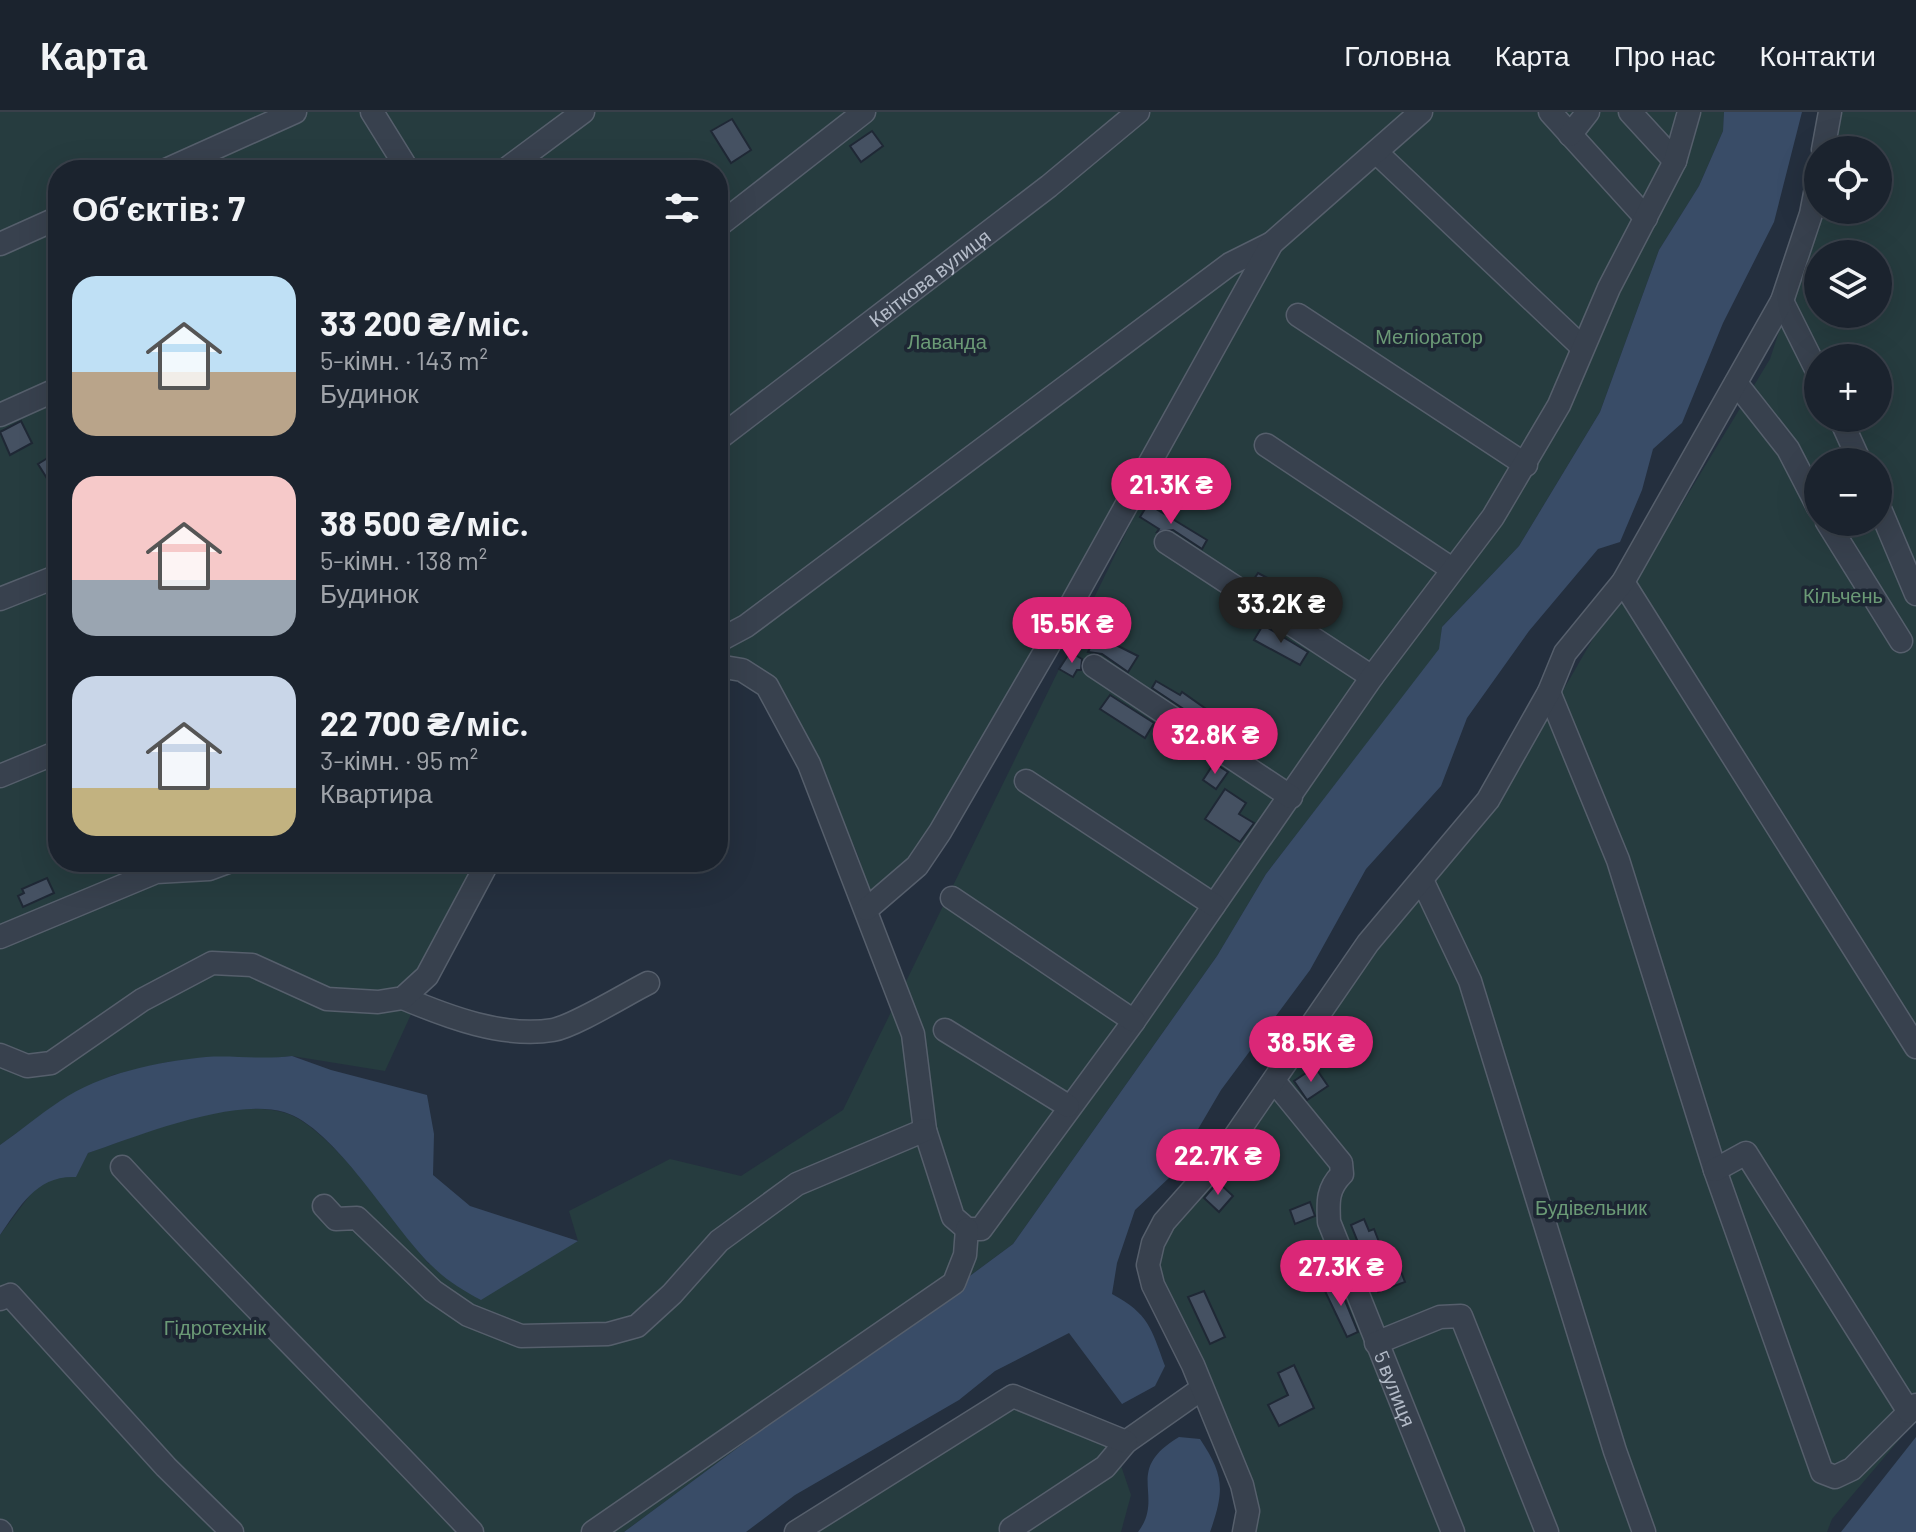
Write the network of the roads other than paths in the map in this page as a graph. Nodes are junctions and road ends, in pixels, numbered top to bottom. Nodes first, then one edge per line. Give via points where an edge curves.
1 (295, 112) edge
2 (372, 112) edge
3 (583, 112) edge
4 (864, 112) edge
5 (1138, 112) edge
6 (1421, 112) edge
7 (1550, 112) edge
8 (1588, 112) edge
9 (1630, 112) edge
10 (1689, 112) edge
11 (1830, 112) edge
12 (1570, 135) junction
13 (1826, 136) edge
14 (1376, 152) junction
15 (188, 160) edge
16 (402, 160) edge
17 (518, 160) edge
18 (1675, 161) junction
19 (728, 218) edge
20 (1646, 218) junction
21 (48, 222) edge
22 (1808, 224) edge
23 (1272, 243) junction
24 (0, 244) edge
25 (1782, 301) junction
26 (1298, 315) dead end
27 (1804, 345) edge
28 (1582, 347) junction
29 (1736, 383) junction
30 (48, 393) edge
31 (0, 415) edge
32 (728, 431) edge
33 (1266, 445) dead end
34 (1526, 465) junction
35 (1804, 480) edge
36 (1836, 536) edge
37 (1892, 536) edge
38 (1166, 542) dead end
39 (1452, 569) junction
40 (48, 580) edge
41 (1623, 582) junction
42 (1916, 594) edge
43 (0, 599) edge
44 (728, 636) edge
45 (1901, 641) dead end
46 (1094, 666) dead end
47 (728, 668) edge
48 (1372, 677) junction
49 (1549, 692) junction
50 (48, 756) edge
51 (0, 776) edge
52 (1026, 781) dead end
53 (1291, 797) junction
54 (156, 872) edge
55 (483, 872) edge
56 (1422, 880) junction
57 (952, 898) dead end
58 (1214, 905) junction
59 (867, 909) junction
60 (0, 937) edge
61 (648, 983) dead end
62 (403, 998) junction
63 (1134, 1021) junction
64 (945, 1030) dead end
65 (1916, 1047) edge
66 (0, 1055) edge
67 (1274, 1081) junction
68 (1068, 1106) junction
69 (925, 1130) junction
70 (122, 1167) dead end
71 (1715, 1170) junction
72 (324, 1206) dead end
73 (967, 1229) junction
74 (0, 1299) edge
75 (1376, 1343) junction
76 (1200, 1390) junction
77 (1913, 1409) edge
78 (1126, 1442) junction
79 (1011, 1529) dead end
80 (232, 1532) edge
81 (472, 1532) edge
82 (593, 1532) edge
83 (796, 1532) edge
84 (1244, 1532) edge
85 (1453, 1532) edge
86 (1547, 1532) edge
87 (1644, 1532) edge

1 - 15 street
2 - 16 street
3 - 17 street
4 - 19 street
5 - 32 street, Квіткова вулиця
6 - 14 street
7 - 12 street
8 - 12 street
9 - 18 street
10 - 18 street
11 - 13 street
12 - 20 street
14 - 23 street
14 - 28 street
18 - 20 street
20 - 28 street
21 - 24 street
22 - 25 street
23 - 44 street via 1230,264
23 - 59 street via 940,832 917,866
25 - 27 street
25 - 29 street
26 - 34 street
28 - 34 street via 1559,405
29 - 35 street via 1788,449
29 - 41 street
30 - 31 street
33 - 39 street
34 - 39 street
36 - 45 street
37 - 42 street
38 - 48 street
39 - 48 street
40 - 43 street
41 - 49 street via 1565,653
41 - 65 street
46 - 53 street
47 - 59 street via 767,686 809,764
48 - 53 street
49 - 56 street via 1488,800
49 - 71 street via 1618,860
50 - 51 street
52 - 58 street
53 - 58 street
54 - 60 street
55 - 62 street via 427,976
56 - 67 street via 1368,943
56 - 87 street via 1470,981
57 - 63 street
58 - 63 street
59 - 69 street via 913,1034
61 - 62 street via 555,1030 503,1030
62 - 66 street via 327,999 252,965 212,963 142,1000 51,1063 27,1066
63 - 68 street
64 - 68 street
67 - 75 street, 5 вулиця via 1341,1163 1342,1174 1327,1199 1329,1222
67 - 76 street via 1153,1243 1148,1265 1153,1285
68 - 73 street via 991,1219 981,1229
69 - 72 street via 797,1184 719,1241 637,1326 608,1334 521,1336 468,1315 433,1291 357,1218 336,1219
69 - 73 street via 953,1217
70 - 81 street
71 - 77 street via 1746,1153
71 - 77 street via 1822,1472 1835,1477 1852,1469
73 - 82 street via 965,1255 954,1283
74 - 80 street via 10,1295 155,1456
75 - 85 street, 5 вулиця
75 - 86 street via 1440,1317 1461,1316
76 - 78 street
76 - 84 street via 1242,1485 1248,1511
78 - 79 street via 1105,1467
78 - 83 street via 1013,1396

